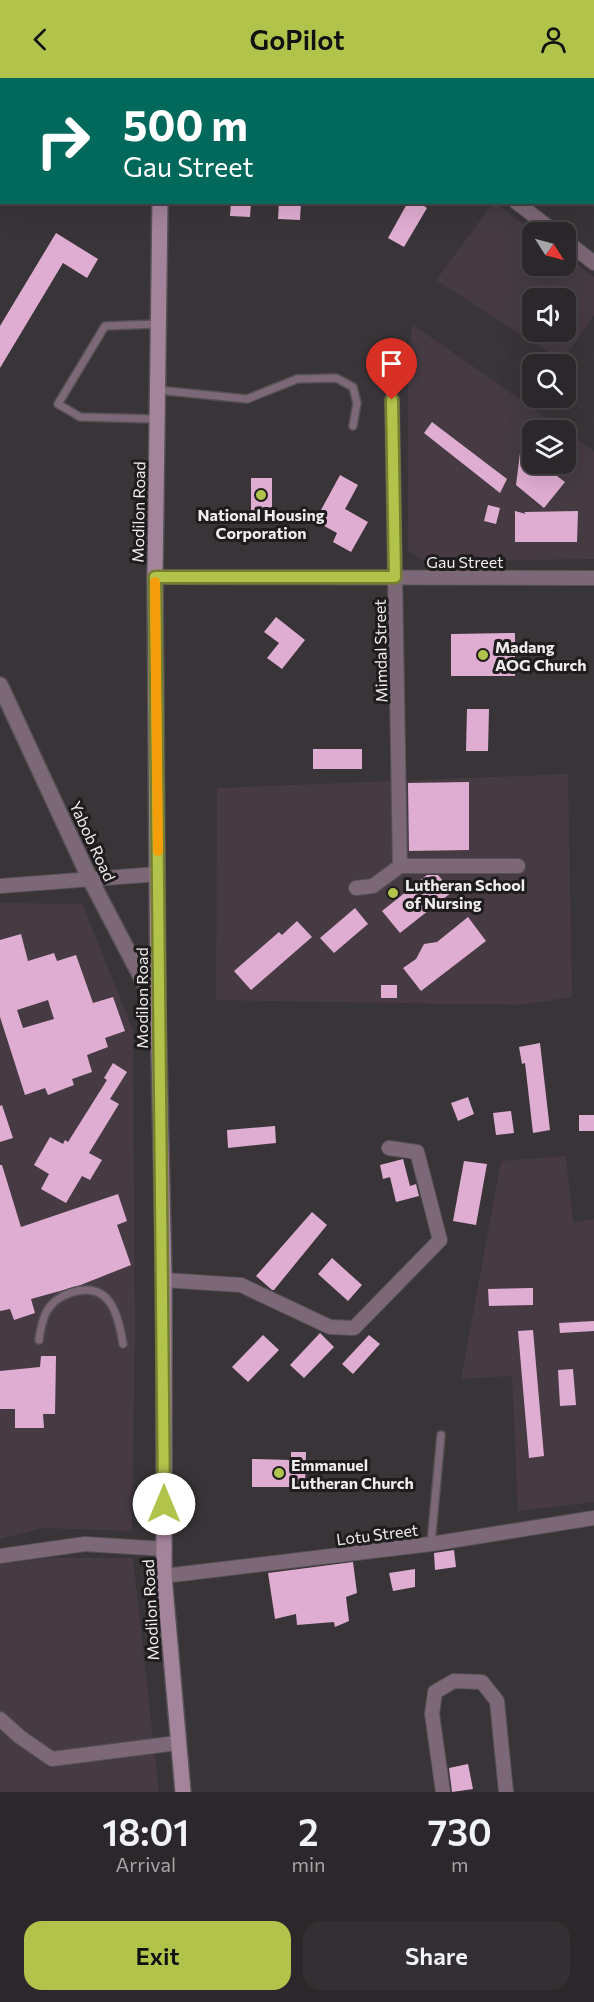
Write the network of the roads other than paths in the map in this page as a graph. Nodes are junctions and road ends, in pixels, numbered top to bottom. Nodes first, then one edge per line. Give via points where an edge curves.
1 (160, 204) edge
2 (519, 204) edge
3 (542, 222) edge
4 (576, 249) edge
5 (594, 263) edge
6 (158, 324) junction
7 (157, 390) junction
8 (392, 400) dead end
9 (157, 419) junction
10 (353, 426) dead end
11 (155, 577) junction
12 (395, 577) junction
13 (594, 578) edge
14 (0, 685) edge
15 (400, 866) junction
16 (518, 866) dead end
17 (158, 874) junction
18 (90, 879) junction
19 (0, 886) edge
20 (356, 888) dead end
21 (158, 1009) junction
22 (389, 1148) dead end
23 (164, 1280) junction
24 (39, 1340) dead end
25 (123, 1344) dead end
26 (441, 1435) dead end
27 (594, 1518) edge
28 (431, 1544) junction
29 (165, 1549) junction
30 (0, 1556) edge
31 (164, 1576) junction
32 (0, 1719) edge
33 (177, 1743) junction
34 (183, 1792) edge
35 (443, 1792) edge
36 (506, 1792) edge

1 - 6 main road, Modilon Road
2 - 3 street
4 - 5 street
6 - 7 main road, Modilon Road
6 - 9 lane via 105,326 58,404 80,417
7 - 9 main road, Modilon Road
7 - 10 lane via 247,399 297,379 336,378 353,387 357,403
8 - 12 street, Mimdal Street
9 - 11 main road, Modilon Road
11 - 12 street, Gau Street
11 - 17 main road, Modilon Road
12 - 13 street, Gau Street
12 - 15 street, Mimdal Street
14 - 18 street, Yabob Road
15 - 16 street
15 - 20 street via 373,886
17 - 18 street
17 - 21 main road, Modilon Road
18 - 19 street
18 - 21 street, Yabob Road
21 - 23 main road, Modilon Road
22 - 23 street via 417,1152 440,1240 354,1328 330,1327 241,1285
23 - 29 main road, Modilon Road
24 - 25 lane via 46,1310 53,1300 87,1288 110,1301 119,1318
26 - 28 lane
27 - 28 street, Lotu Street
28 - 31 street, Lotu Street
29 - 30 street via 85,1544
29 - 31 main road, Modilon Road
31 - 33 main road, Modilon Road
32 - 33 street via 52,1759
33 - 34 main road, Modilon Road
35 - 36 street via 432,1714 435,1692 454,1681 482,1682 497,1701

